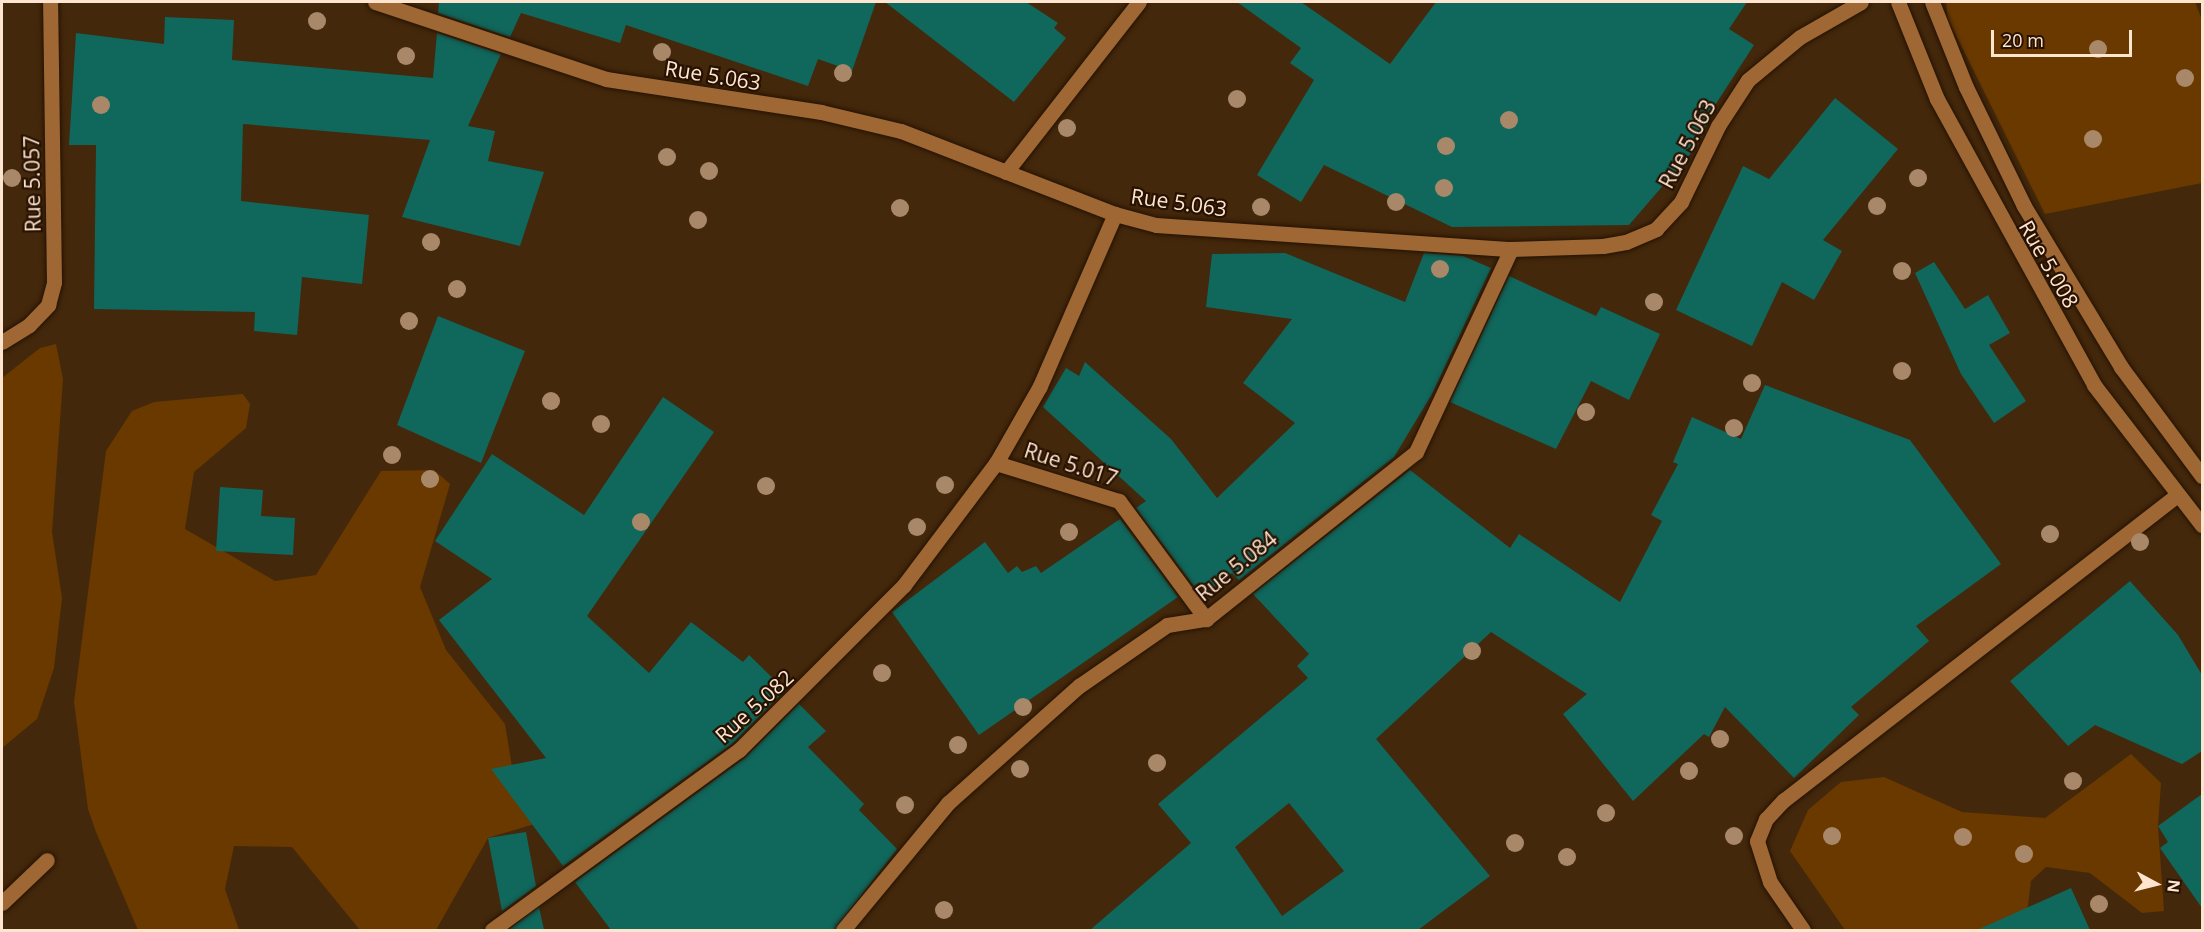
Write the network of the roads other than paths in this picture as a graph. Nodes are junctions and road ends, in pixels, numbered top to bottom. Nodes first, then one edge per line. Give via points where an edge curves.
1 (50, 2) edge
2 (375, 2) edge
3 (1139, 2) edge
4 (1860, 2) edge
5 (1898, 2) edge
6 (1932, 2) edge
7 (1006, 172) junction
8 (1115, 214) junction
9 (1511, 249) junction
10 (2, 342) edge
11 (996, 463) junction
12 (2202, 476) edge
13 (2177, 495) junction
14 (2202, 525) edge
15 (1206, 620) junction
16 (47, 860) dead end
17 (2, 903) edge
18 (492, 930) edge
19 (843, 930) edge
20 (1803, 930) edge

1 - 10 street, Rue 5.057 via 54,282 48,304 29,325
2 - 7 street, Rue 5.063 via 606,79 821,112 901,130
3 - 7 street
4 - 9 street, Rue 5.063 via 1800,37 1748,80 1718,126 1682,202 1656,229 1626,242 1603,246
5 - 13 street, Rue 5.008 via 1937,99 2012,241 2094,385
6 - 12 street, Rue 5.008 via 1966,87 2024,206 2121,367
7 - 8 street, Rue 5.063
8 - 9 street, Rue 5.063 via 1156,225
8 - 11 street, Rue 5.017 via 1040,386
9 - 15 street, Rue 5.084 via 1416,452
11 - 15 street, Rue 5.017 via 1119,501
11 - 18 street, Rue 5.082 via 904,585 824,670 739,750
13 - 14 street, Rue 5.008
13 - 20 street via 1784,800 1766,819 1757,841 1770,882
15 - 19 street, Rue 5.084 via 1167,625 1079,686 948,803
16 - 17 street

